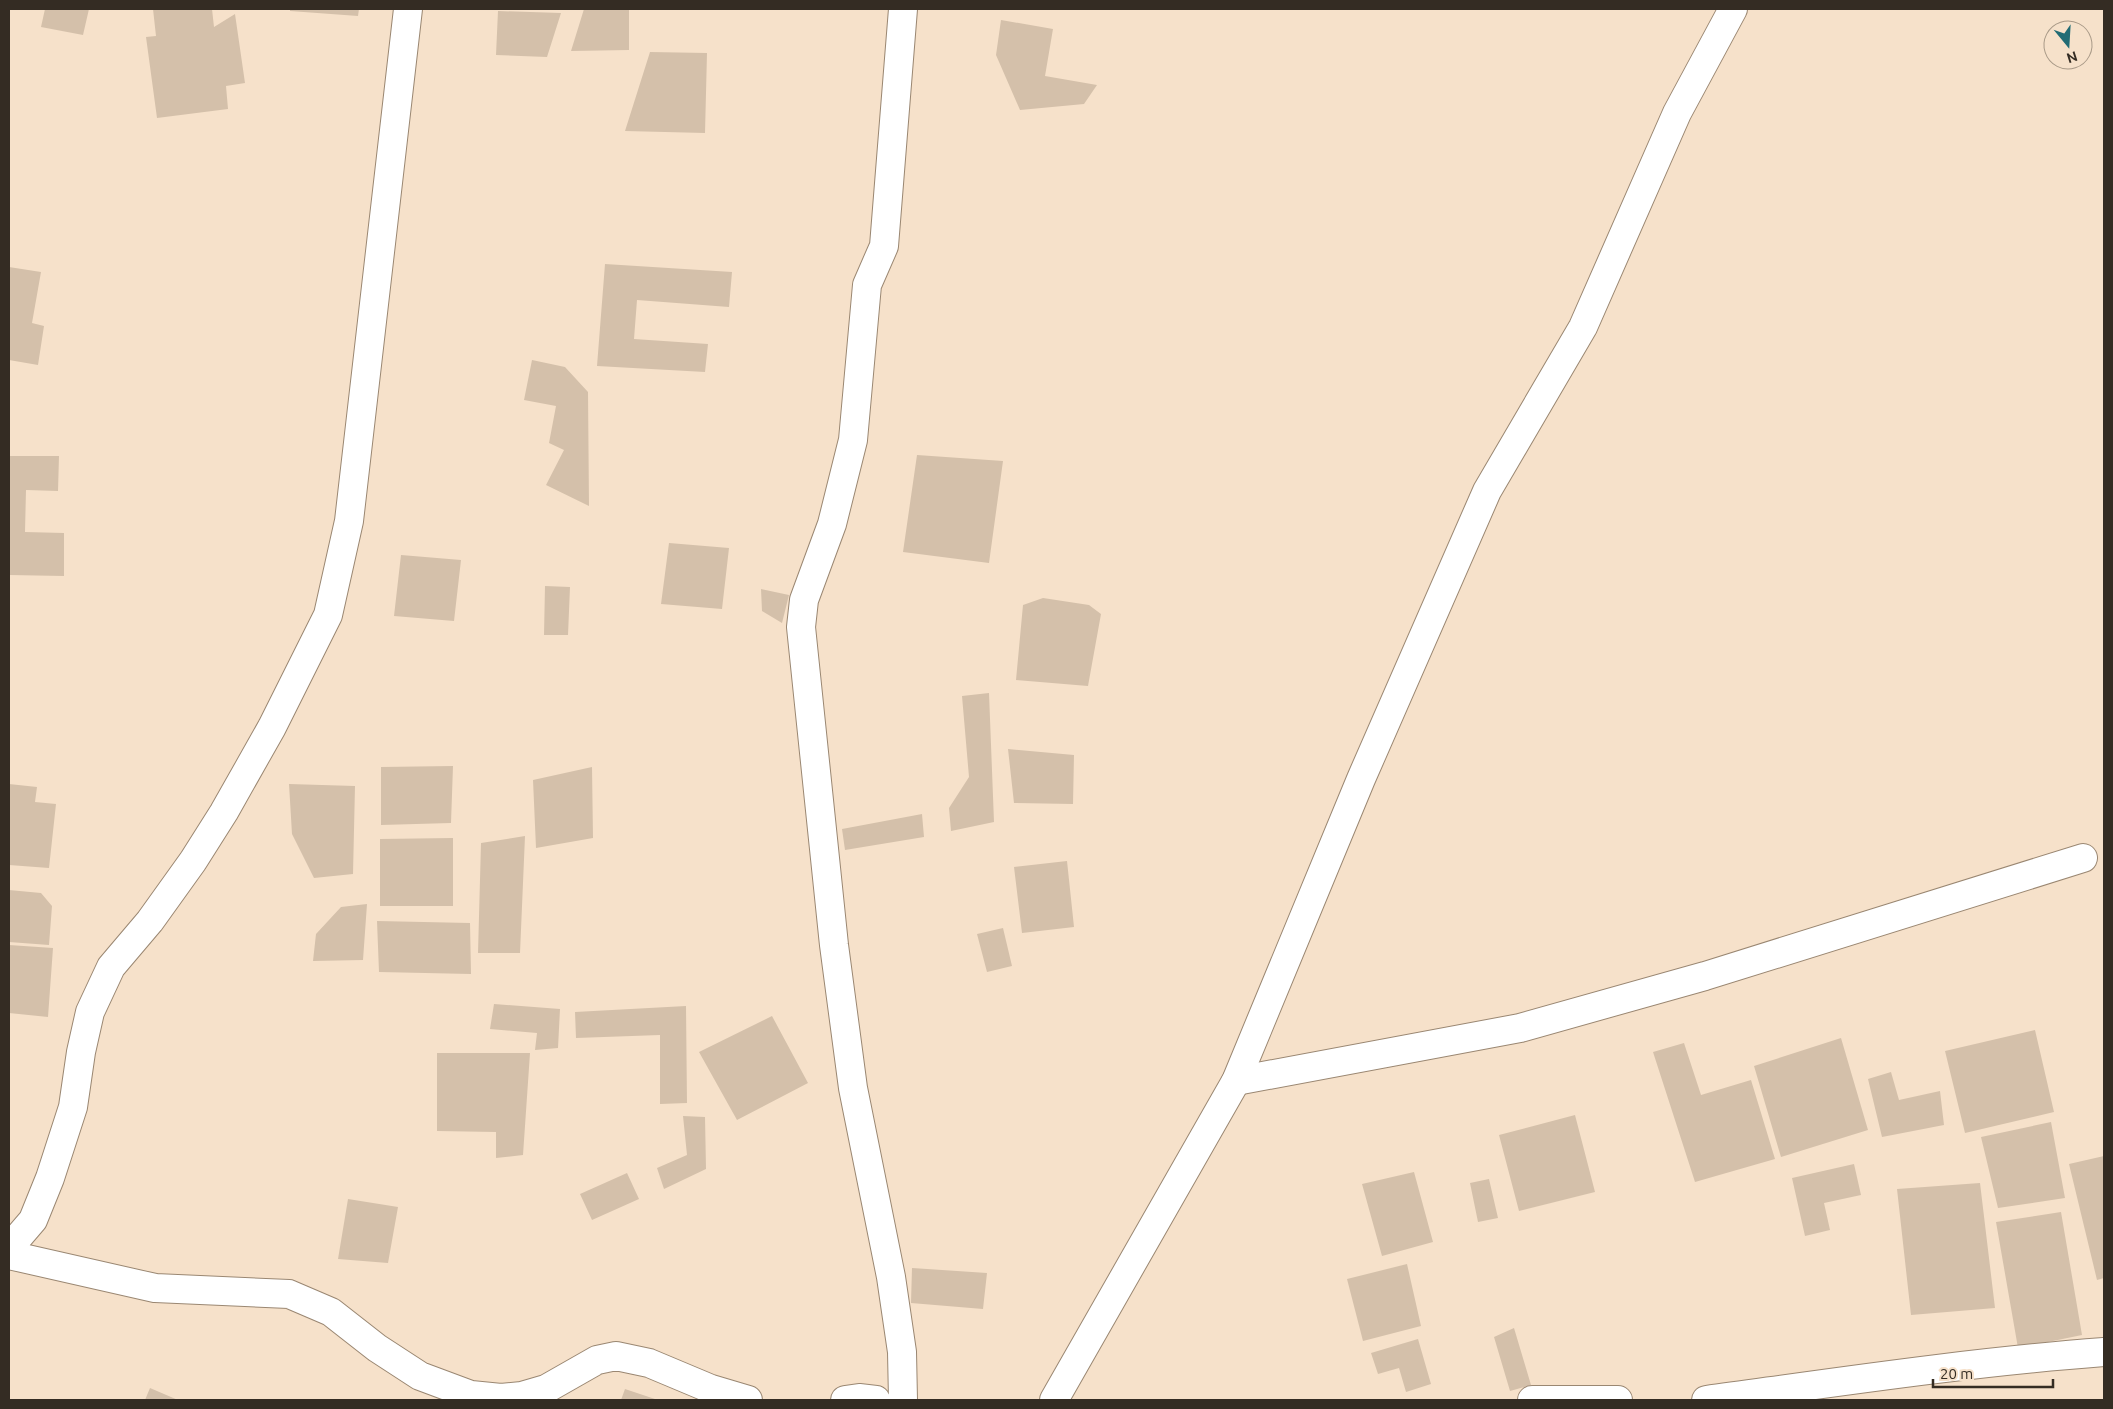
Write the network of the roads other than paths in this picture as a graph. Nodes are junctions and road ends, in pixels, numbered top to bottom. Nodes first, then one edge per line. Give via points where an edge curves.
1 (408, 9) edge
2 (903, 9) edge
3 (1733, 9) edge
4 (2083, 858) dead end
5 (1236, 1082) junction
6 (9, 1248) edge
7 (9, 1255) edge
8 (2104, 1352) edge
9 (748, 1400) edge
10 (845, 1400) edge
11 (876, 1400) edge
12 (903, 1400) edge
13 (1054, 1400) edge
14 (1532, 1400) edge
15 (1618, 1400) edge
16 (1706, 1400) edge

1 - 6 street via 349,521 328,615 272,727 219,820 150,921 111,967 90,1012 73,1107 50,1178 33,1220
2 - 12 street via 884,246 867,285 853,440 832,524 804,600 801,627 836,964 853,1088 891,1277 902,1352
3 - 5 street via 1677,113 1583,327 1486,490 1361,779
4 - 5 street via 1705,976 1520,1028
5 - 13 street
7 - 9 street via 155,1288 289,1294 331,1312 420,1376 471,1395 522,1396 546,1389 592,1362 616,1356 649,1363 711,1389
8 - 16 street via 2039,1357
10 - 11 street
14 - 15 street

